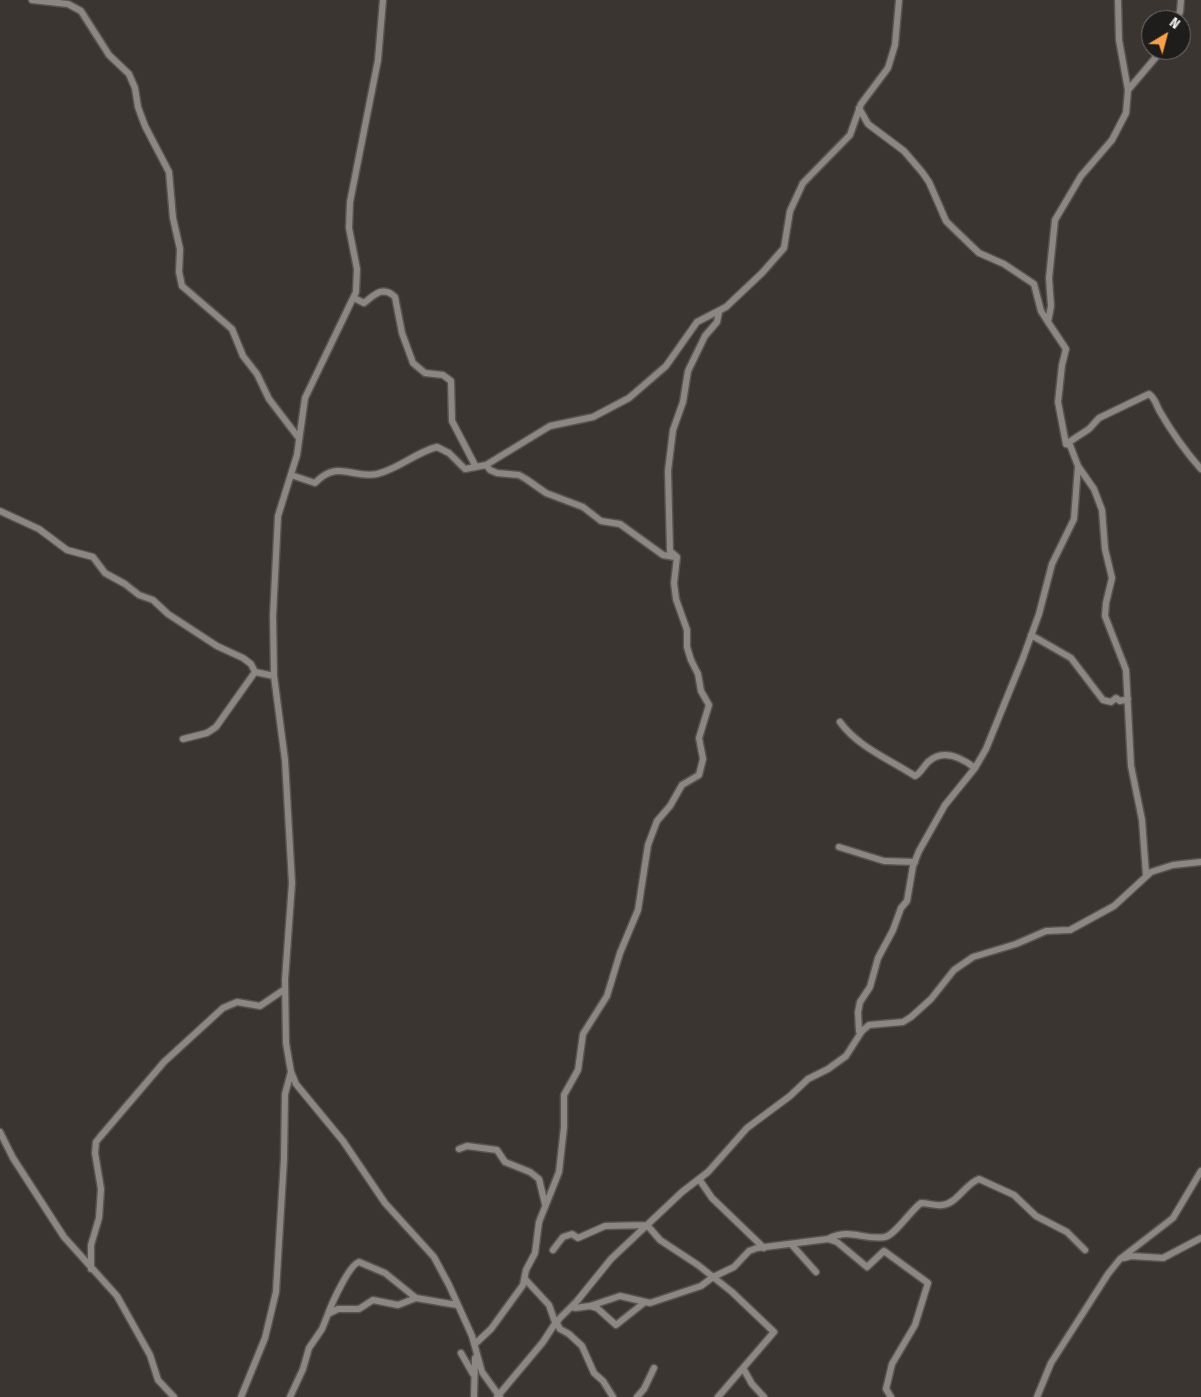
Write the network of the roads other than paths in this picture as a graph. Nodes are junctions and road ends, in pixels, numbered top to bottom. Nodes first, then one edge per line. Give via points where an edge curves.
1 (32, 0) edge
2 (72, 0) edge
3 (383, 0) edge
4 (899, 0) edge
5 (1118, 0) edge
6 (77, 8) junction
7 (1154, 60) edge
8 (1128, 90) junction
9 (860, 108) junction
10 (354, 298) junction
11 (719, 312) junction
12 (1048, 322) junction
13 (298, 437) junction
14 (1066, 444) junction
15 (486, 465) junction
16 (1078, 466) junction
17 (476, 467) junction
18 (1201, 468) edge
19 (291, 475) junction
20 (0, 511) edge
21 (677, 557) junction
22 (1031, 635) junction
23 (255, 672) junction
24 (274, 676) junction
25 (1128, 699) junction
26 (840, 722) dead end
27 (183, 740) dead end
28 (975, 768) junction
29 (838, 846) dead end
30 (915, 862) junction
31 (1201, 862) edge
32 (1151, 872) junction
33 (285, 989) junction
34 (862, 1031) junction
35 (291, 1072) junction
36 (0, 1132) edge
37 (459, 1149) dead end
38 (1201, 1171) edge
39 (699, 1179) junction
40 (545, 1207) junction
41 (648, 1225) junction
42 (1201, 1238) edge
43 (828, 1239) junction
44 (792, 1245) junction
45 (764, 1248) junction
46 (553, 1250) dead end
47 (1085, 1250) dead end
48 (1120, 1259) junction
49 (91, 1269) junction
50 (816, 1272) dead end
51 (713, 1277) junction
52 (524, 1279) junction
53 (416, 1298) junction
54 (645, 1302) junction
55 (457, 1305) junction
56 (590, 1306) junction
57 (572, 1307) junction
58 (328, 1314) junction
59 (558, 1321) junction
60 (475, 1344) junction
61 (461, 1353) dead end
62 (476, 1354) junction
63 (654, 1368) dead end
64 (743, 1368) junction
65 (473, 1374) junction
66 (499, 1396) edge
67 (174, 1397) edge
68 (241, 1397) edge
69 (290, 1397) edge
70 (474, 1397) edge
71 (613, 1397) edge
72 (637, 1397) edge
73 (718, 1397) edge
74 (764, 1397) edge
75 (891, 1397) edge
76 (1037, 1397) edge

1 - 6 street
2 - 6 street
3 - 10 street via 378,60 350,202 349,228 357,269
4 - 9 street via 890,63
5 - 8 street via 1118,40
6 - 13 street via 109,55 133,82 145,126 170,172 182,286 232,330 243,356 257,374 269,399
7 - 8 street
8 - 12 street via 1124,119 1106,149 1079,179 1055,220
9 - 11 street via 850,135 803,183 790,210 784,248
9 - 12 street via 868,124 904,151 922,172 952,228 979,252 1034,284
10 - 13 street via 308,389
10 - 17 street via 364,303 383,291 395,297 402,333 413,363 420,371 443,375 451,382 452,421
11 - 15 street via 696,322 666,366 629,398 594,416 550,426
11 - 21 street via 718,322 705,336 688,371 683,402 673,430 668,508 670,551
12 - 14 street via 1066,349 1057,397
13 - 19 street
14 - 16 street via 1070,445
14 - 18 street via 1088,430 1099,418 1149,394 1185,450
15 - 17 street
15 - 21 street via 497,473 519,475 546,492 583,507 601,522 628,528 663,555
16 - 22 street via 1074,519 1052,564
16 - 25 street via 1100,503 1112,578 1106,616 1125,663
17 - 19 street via 465,469 450,453 437,447 377,474 341,470 322,475 315,483
19 - 24 street via 278,516
20 - 23 street via 38,529 68,550 93,558 105,573 139,595 154,600 168,614 216,646 243,658
21 - 40 street via 676,599 687,630 691,660 709,705 699,738 702,764 699,775 682,786 656,824 648,845 638,910 607,996 583,1034 578,1070 564,1095 560,1163
22 - 25 street via 1071,658 1103,700
22 - 28 street via 996,726
23 - 24 street
23 - 27 street via 216,727
24 - 33 street via 285,760 292,883
25 - 32 street via 1132,776 1146,846 1145,870 1146,874
26 - 28 street via 850,734 887,761 914,776 938,756 958,756
28 - 30 street via 945,805
29 - 30 street via 884,860
30 - 34 street via 906,901 884,945 870,987 860,1002 858,1022 859,1031
31 - 32 street via 1173,865
32 - 34 street via 1096,918 1070,930 1046,931 973,957 954,970 932,998 911,1017 903,1022 875,1024
33 - 35 street via 286,1043
33 - 49 street via 260,1006 238,1002 223,1008 170,1056 96,1142 101,1189 99,1218 91,1245
34 - 39 street via 846,1056 808,1078 790,1096 746,1128
35 - 55 street via 296,1084 343,1141 380,1196 434,1257
35 - 68 street via 285,1094 276,1292 265,1338
36 - 49 street via 59,1230
37 - 40 street via 467,1146 497,1150 505,1162 536,1175 542,1184
38 - 48 street via 1173,1218
39 - 41 street
39 - 45 street via 712,1198
40 - 52 street via 537,1232 535,1253
41 - 46 street via 605,1226 578,1238 572,1234 563,1237
41 - 51 street via 660,1240
41 - 57 street via 611,1259
42 - 48 street via 1163,1258 1131,1256
43 - 44 street
43 - 47 street via 848,1233 885,1237 922,1203 950,1203 979,1179 1014,1195 1036,1216 1067,1232
43 - 75 street via 837,1242 867,1267 884,1251 928,1283 915,1325 892,1364 886,1389
44 - 45 street
44 - 50 street
45 - 51 street via 749,1251 734,1267
48 - 76 street via 1051,1363
49 - 67 street via 117,1296 150,1355 158,1380
51 - 54 street via 701,1286
51 - 64 street via 773,1329 772,1336
52 - 59 street via 544,1299 555,1322
52 - 60 street via 510,1304
53 - 55 street
53 - 58 street via 398,1305 373,1300 359,1309 338,1309
53 - 58 street via 385,1273 359,1262 344,1277 343,1286
54 - 56 street via 620,1296
54 - 56 street via 616,1325
55 - 60 street
56 - 57 street
57 - 59 street
58 - 69 street via 308,1348 303,1369
59 - 66 street
59 - 71 street via 560,1329 582,1346 594,1373 603,1380
60 - 62 street
61 - 65 street
62 - 65 street
62 - 66 street via 482,1372
63 - 72 street
64 - 73 street
64 - 74 street
65 - 70 street

